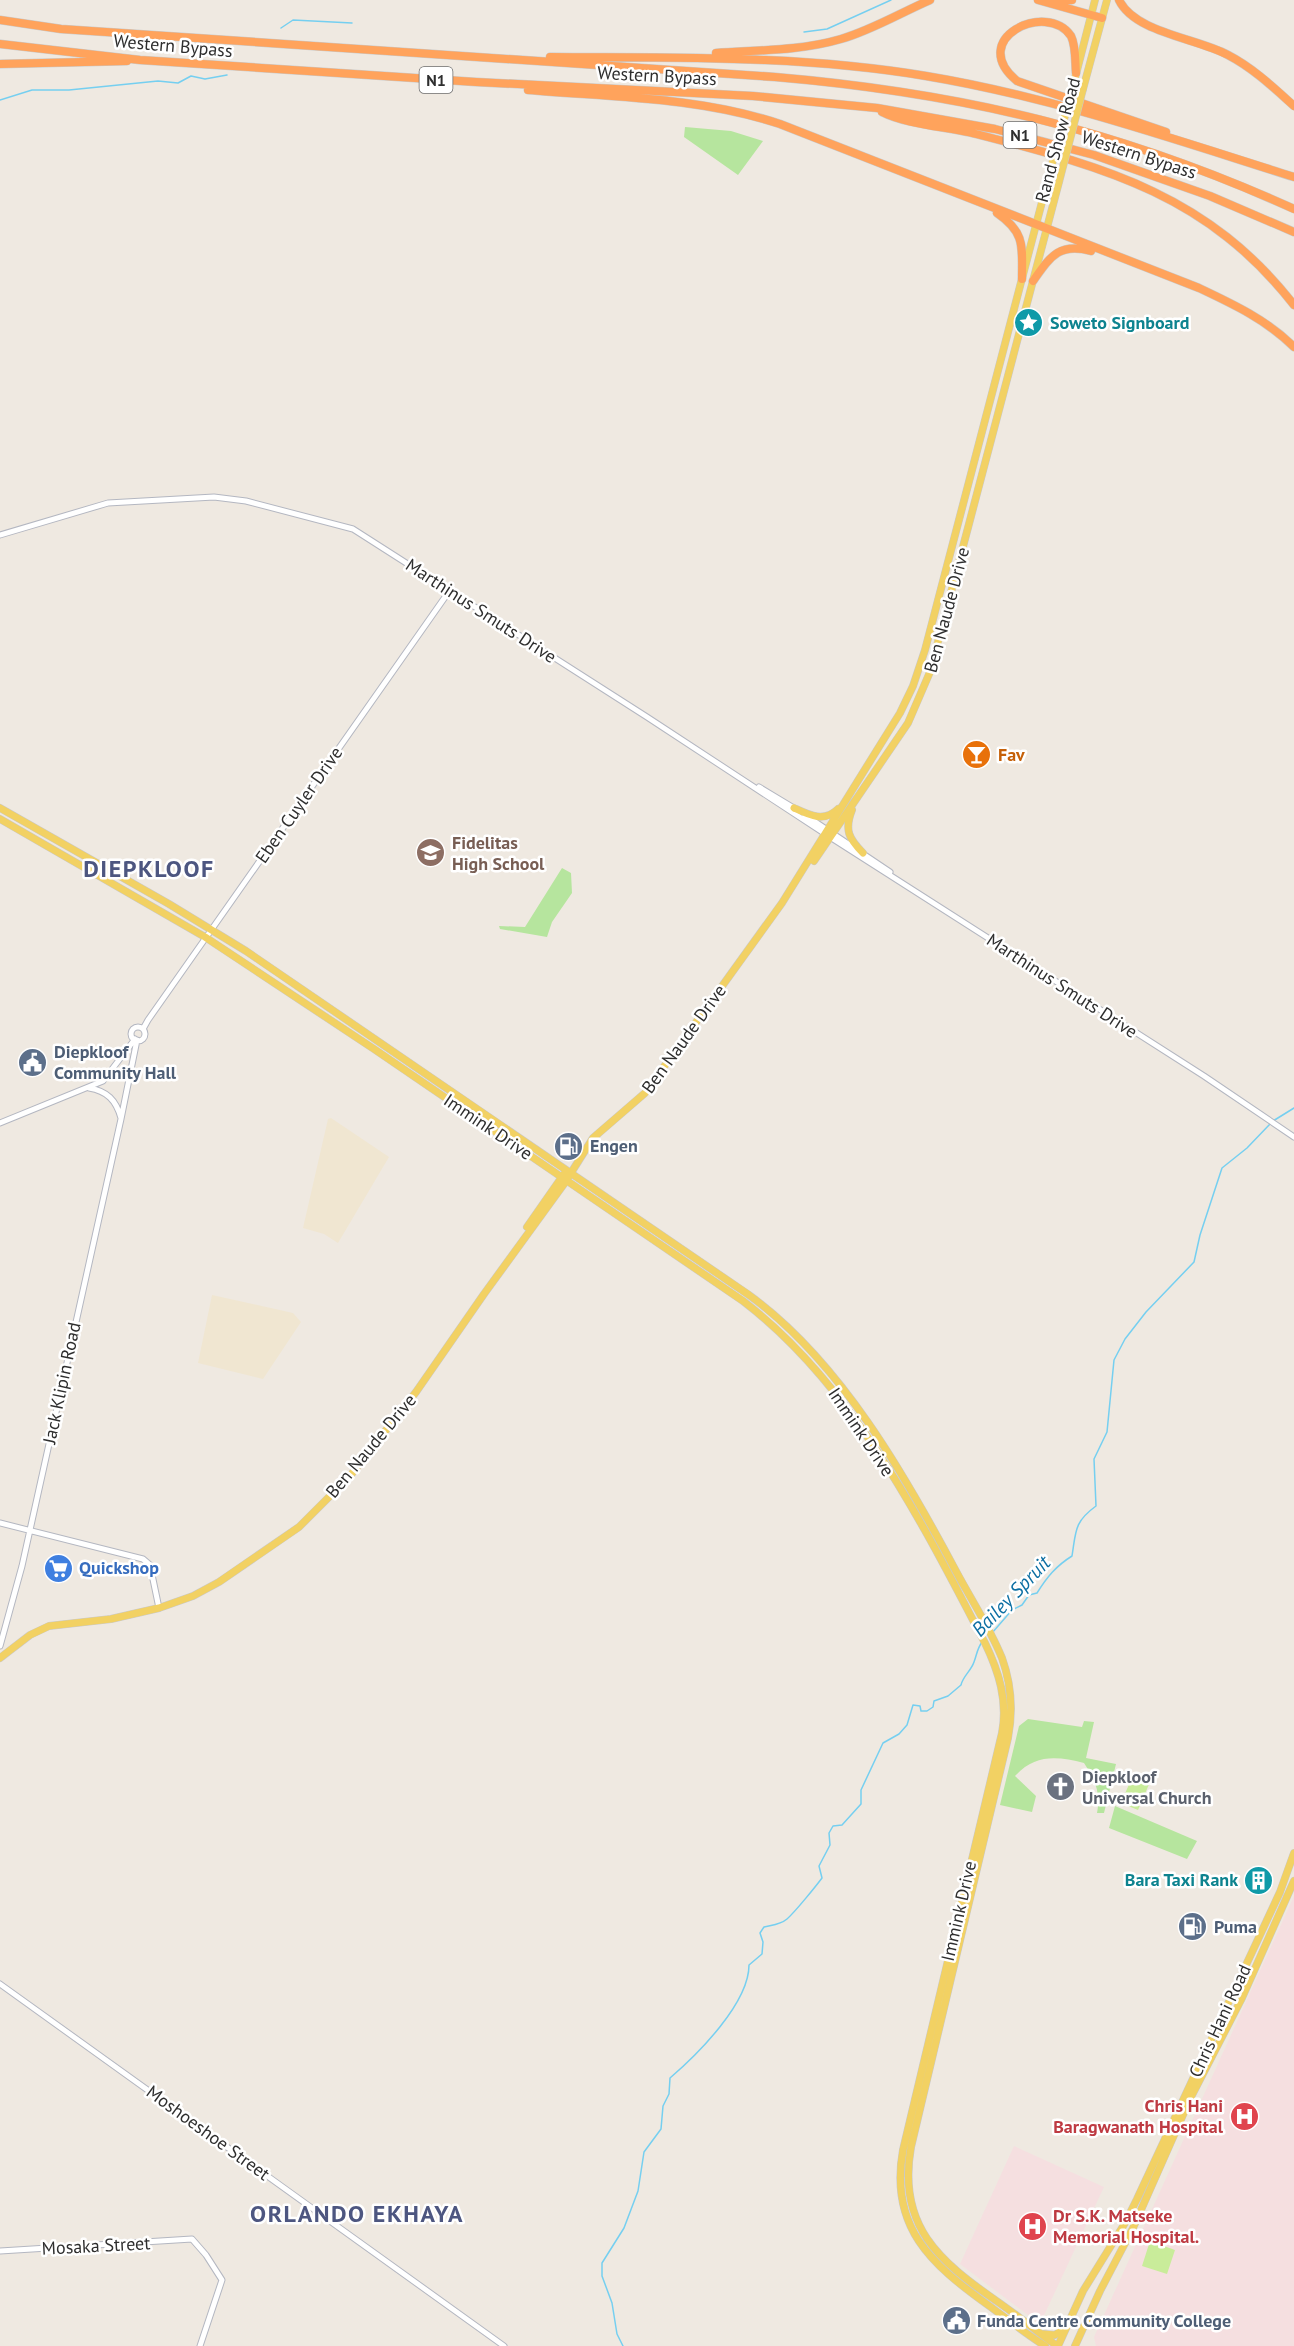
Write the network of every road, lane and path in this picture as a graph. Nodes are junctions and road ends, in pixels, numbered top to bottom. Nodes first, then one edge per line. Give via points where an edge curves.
1 (930, 0) edge
2 (1039, 0) edge
3 (1072, 0) edge
4 (1095, 0) edge
5 (1107, 0) edge
6 (1119, 0) edge
7 (1091, 15) junction
8 (1102, 18) junction
9 (0, 20) edge
10 (0, 44) edge
11 (483, 57) junction
12 (700, 57) junction
13 (140, 60) junction
14 (0, 64) edge
15 (1076, 73) junction
16 (476, 82) junction
17 (1294, 106) edge
18 (877, 108) junction
19 (1241, 160) junction
20 (1294, 177) edge
21 (985, 205) junction
22 (1294, 209) edge
23 (1036, 225) junction
24 (1047, 229) junction
25 (1294, 232) edge
26 (1116, 257) junction
27 (1022, 279) junction
28 (1033, 281) junction
29 (1294, 305) edge
30 (1294, 347) edge
31 (0, 535) edge
32 (450, 590) junction
33 (744, 780) junction
34 (854, 795) junction
35 (0, 808) edge
36 (794, 808) junction
37 (0, 819) edge
38 (829, 834) junction
39 (863, 854) junction
40 (913, 889) junction
41 (211, 928) junction
42 (206, 937) junction
43 (142, 1028) junction
44 (136, 1039) junction
45 (87, 1087) junction
46 (121, 1119) junction
47 (0, 1123) edge
48 (1294, 1137) edge
49 (566, 1175) junction
50 (0, 1523) edge
51 (29, 1532) junction
52 (159, 1608) junction
53 (0, 1646) edge
54 (0, 1658) edge
55 (1294, 1853) edge
56 (1294, 1881) edge
57 (1271, 1933) junction
58 (1247, 1964) junction
59 (0, 1984) edge
60 (0, 2251) edge
61 (1067, 2326) junction
62 (1041, 2341) edge
63 (200, 2346) edge
64 (504, 2346) edge
65 (1058, 2346) edge
66 (1075, 2346) edge

1 - 12 highway via 863,31 822,44
2 - 3 highway
2 - 7 highway
4 - 7 main road, Rand Show Road
5 - 8 main road, Rand Show Road
6 - 17 highway via 1135,19 1240,61
7 - 8 highway
7 - 15 main road, Rand Show Road
8 - 24 main road, Rand Show Road, bridge
9 - 11 highway, Western Bypass / N1 via 72,30
10 - 13 highway, Western Bypass / N1
11 - 12 highway
11 - 22 highway, Western Bypass / N1 via 837,82 970,102 1047,120 1165,156
12 - 19 highway via 826,63 926,76 1065,106
13 - 14 highway
13 - 16 highway, Western Bypass / N1
15 - 19 highway via 1071,34 1055,18 1032,14 1015,21 1007,31 1001,58 1017,81
15 - 23 main road, Rand Show Road, bridge
16 - 18 highway, Western Bypass / N1 via 753,96
16 - 21 highway via 700,104 743,113
18 - 25 highway, Western Bypass / N1 via 984,127 1094,155 1200,192
18 - 29 highway via 891,116 1038,150 1163,195 1237,244
19 - 20 highway
21 - 23 highway
21 - 27 highway via 1019,234
23 - 24 highway
23 - 27 main road, Rand Show Road
24 - 26 highway
24 - 28 main road, Rand Show Road
26 - 28 highway via 1078,248 1065,249 1049,259
26 - 30 highway via 1226,300
27 - 34 main road, Ben Naude Drive via 920,668 900,713
28 - 34 main road, Ben Naude Drive via 930,672 908,723
31 - 32 street, Marthinus Smuts Drive via 108,503 224,497 353,529
32 - 33 street, Marthinus Smuts Drive
32 - 41 street, Eben Cuyler Drive
33 - 36 street
33 - 38 street, Marthinus Smuts Drive
34 - 36 main road via 828,816 816,817
34 - 38 main road, Ben Naude Drive
34 - 39 main road via 847,829
35 - 41 main road, Immink Drive
36 - 38 street
37 - 42 main road, Immink Drive
38 - 39 street, Marthinus Smuts Drive
38 - 40 street, Marthinus Smuts Drive
38 - 49 main road, Ben Naude Drive via 645,1093 599,1131
39 - 40 street, Marthinus Smuts Drive
40 - 48 street, Marthinus Smuts Drive
41 - 42 street, Eben Cuyler Drive
41 - 49 main road, Immink Drive
42 - 43 street, Eben Cuyler Drive
42 - 49 main road, Immink Drive
43 - 44 street via 145,1035
43 - 44 street, Eben Cuyler Drive via 133,1030
44 - 45 street via 106,1079
44 - 46 street
45 - 46 street via 109,1095
45 - 47 street
46 - 51 street, Jack Klipin Road
49 - 52 main road, Ben Naude Drive via 420,1387 361,1463 299,1527 219,1582
49 - 62 main road, Immink Drive via 758,1302 840,1384 860,1409 933,1529 1006,1671 1010,1728 909,2165 909,2188 915,2215 943,2260
49 - 62 main road, Immink Drive via 770,1321 817,1370 846,1404 910,1504 996,1665 1004,1722 903,2150 901,2188 912,2228 937,2265 962,2287
50 - 51 street
51 - 52 street via 143,1559 150,1565
51 - 53 street, Jack Klipin Road
52 - 54 main road, Ben Naude Drive via 111,1619 50,1626 30,1635
55 - 58 main road, Chris Hani Road
56 - 57 main road, Chris Hani Road
57 - 58 main road via 1255,1960
57 - 66 main road, Chris Hani Road
58 - 61 main road, Chris Hani Road via 1137,2199
59 - 64 street, Moshoeshoe Street
60 - 63 street, Mosaka Street via 192,2239 222,2280
61 - 62 main road
61 - 65 main road, Chris Hani Road
62 - 65 main road, Immink Drive

